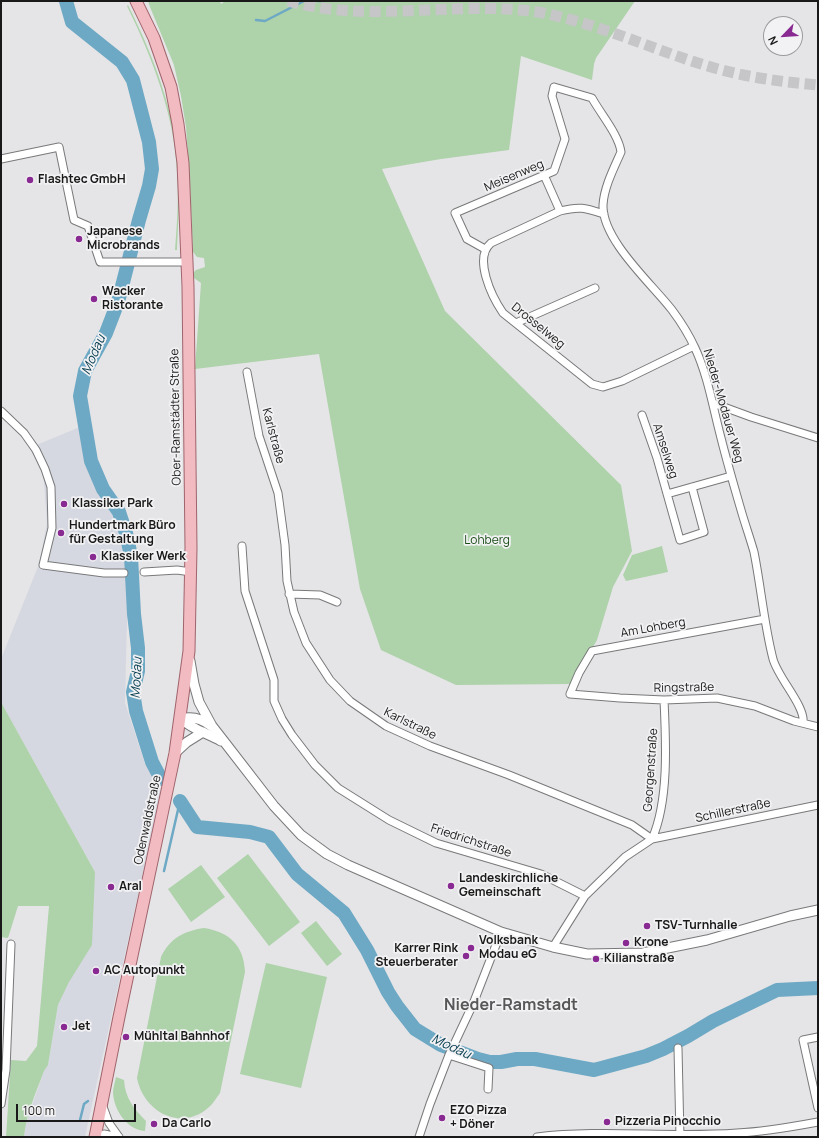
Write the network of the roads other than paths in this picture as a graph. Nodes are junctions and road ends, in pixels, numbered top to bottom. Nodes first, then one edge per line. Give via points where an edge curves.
1 (138, 2) edge
2 (592, 98) joint
3 (1, 159) edge
4 (544, 176) junction
5 (560, 211) junction
6 (604, 214) junction
7 (485, 249) junction
8 (187, 262) junction
9 (595, 288) dead end
10 (516, 323) junction
11 (694, 346) junction
12 (247, 372) dead end
13 (713, 403) junction
14 (1, 411) edge
15 (642, 415) dead end
16 (818, 438) edge
17 (731, 476) junction
18 (692, 487) junction
19 (667, 494) junction
20 (242, 546) dead end
21 (144, 572) dead end
22 (191, 572) junction
23 (124, 573) dead end
24 (289, 594) junction
25 (337, 602) dead end
26 (765, 619) junction
27 (189, 651) junction
28 (570, 694) joint
29 (664, 700) junction
30 (181, 719) junction
31 (803, 723) junction
32 (212, 726) junction
33 (818, 727) edge
34 (203, 732) junction
35 (226, 744) junction
36 (175, 753) junction
37 (818, 805) edge
38 (652, 839) junction
39 (585, 896) junction
40 (818, 910) edge
41 (501, 932) junction
42 (11, 944) dead end
43 (553, 947) junction
44 (818, 1037) edge
45 (678, 1048) dead end
46 (449, 1055) junction
47 (488, 1089) dead end
48 (1, 1104) edge
49 (102, 1104) junction
50 (818, 1108) edge
51 (818, 1122) edge
52 (680, 1136) edge
53 (95, 1137) edge
54 (119, 1137) edge
55 (419, 1137) edge
56 (537, 1137) edge

1 - 8 main road, Ober-Ramstädter Straße via 146,8 163,44 166,71 175,105 184,183
2 - 4 street, Meisenweg via 554,87 552,96 565,138 554,171
2 - 6 street, Nieder-Modauer Weg via 621,152 604,197
3 - 8 street via 59,147 74,220 88,226 100,262
4 - 5 street
4 - 7 street, Meisenweg via 455,213 467,239
5 - 6 street via 584,207
5 - 7 street via 491,243
6 - 11 street, Nieder-Modauer Weg via 613,238 635,270 672,310
7 - 10 street, Drosselweg via 483,266 498,306
8 - 22 main road, Ober-Ramstädter Straße
9 - 10 street
10 - 11 street, Drosselweg via 592,384 603,387 622,381
11 - 13 street, Nieder-Modauer Weg
12 - 24 street, Karlstraße via 259,436 278,493
13 - 16 street
13 - 17 street, Nieder-Modauer Weg
14 - 23 street via 24,433 46,468 51,487 52,528 43,565
15 - 19 street, Amselweg
17 - 18 street, Amselweg
17 - 26 street, Nieder-Modauer Weg via 754,551
18 - 19 street, Amselweg
18 - 19 street, Amselweg via 704,532 680,540
20 - 39 street, Friedrichstraße via 245,591 274,680 274,702 292,735 315,765 338,788 389,820 436,843 542,874
21 - 22 street
22 - 27 main road, Ober-Ramstädter Straße
24 - 25 street via 320,595
24 - 38 street, Karlstraße via 306,643 326,674 350,701 386,726 430,746 632,825
26 - 28 street, Am Lohberg via 592,650
26 - 31 street, Nieder-Modauer Weg via 774,661 803,714
27 - 30 main road, Ober-Ramstädter Straße
27 - 32 main road, Ober-Ramstädter Straße via 196,693
28 - 29 street, Ringstraße
29 - 31 street, Ringstraße via 716,698 755,706
29 - 38 street, Georgenstraße via 666,736 663,789 658,826
30 - 32 main road, Ober-Ramstädter Straße via 198,718
30 - 34 main road, Ober-Ramstädter Straße via 192,728
30 - 36 main road, Odenwaldstraße
31 - 33 street, Ringstraße
32 - 35 main road, Ober-Ramstädter Straße
34 - 35 main road, Ober-Ramstädter Straße
34 - 36 main road via 186,742
35 - 41 main road, Ober-Ramstädter Straße via 285,819 315,846 348,866
36 - 49 main road, Odenwaldstraße
37 - 38 street, Schillerstraße
38 - 39 street via 625,857
39 - 43 street
40 - 43 main road, Ober-Ramstädter Straße via 707,940 644,953 587,954
41 - 43 main road, Ober-Ramstädter Straße
41 - 46 street via 473,1004
42 - 48 street via 6,1070
44 - 50 street via 803,1040
45 - 52 street
46 - 47 street via 489,1068
46 - 55 street
49 - 53 main road, Odenwaldstraße
49 - 54 street via 109,1123
51 - 52 street via 778,1129
52 - 56 street via 565,1134
53 - 54 street via 104,1134

